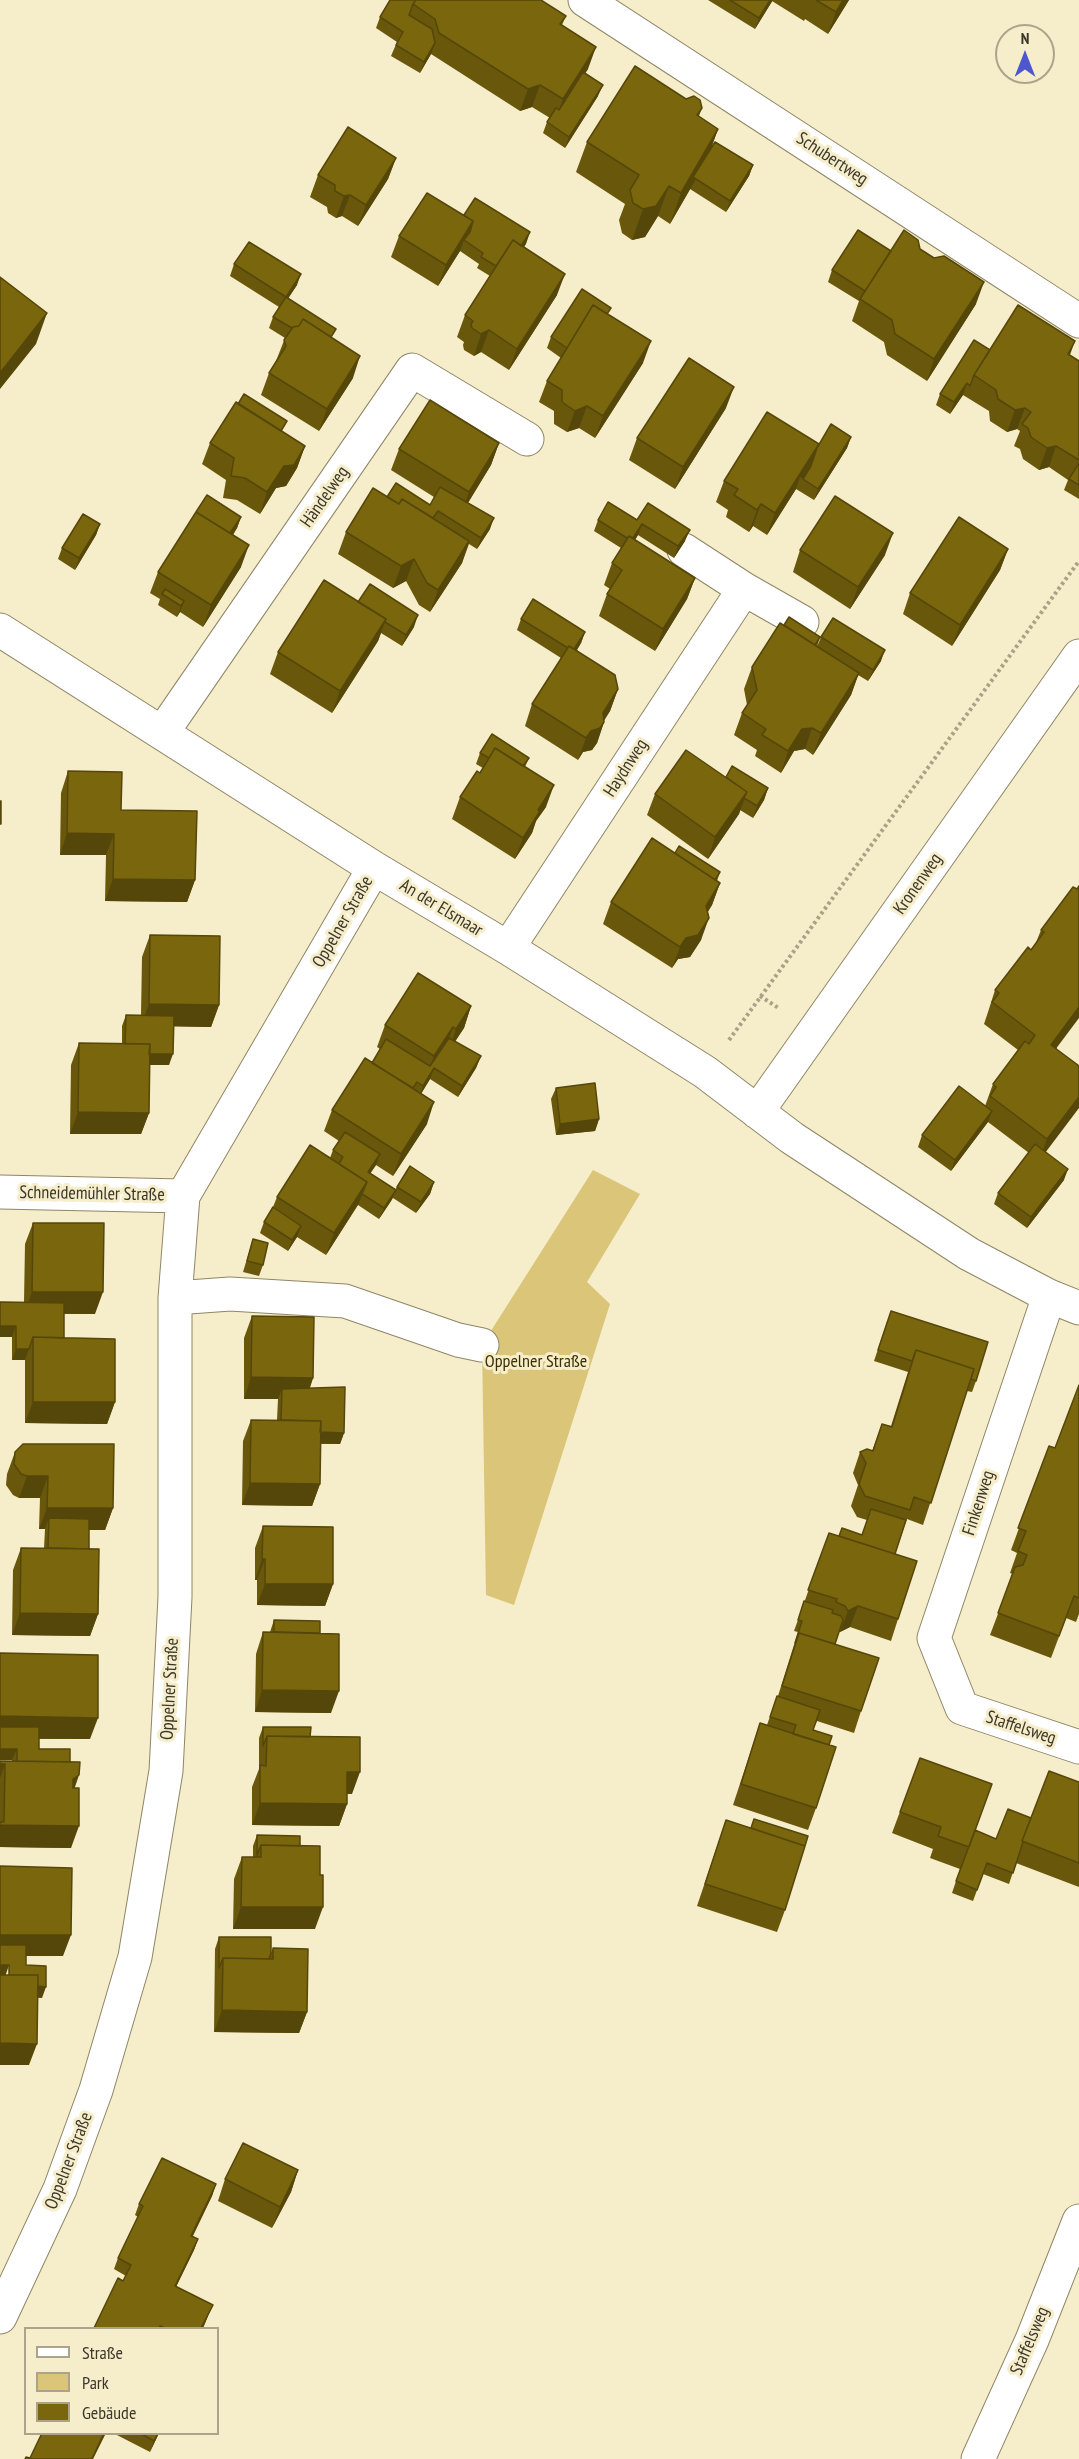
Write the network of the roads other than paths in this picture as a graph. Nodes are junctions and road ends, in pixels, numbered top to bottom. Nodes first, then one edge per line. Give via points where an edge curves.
1 (585, 0) edge
2 (1079, 321) edge
3 (527, 439) dead end
4 (684, 550) edge
5 (744, 589) junction
6 (802, 622) edge
7 (0, 630) edge
8 (1079, 656) edge
9 (162, 734) junction
10 (374, 868) junction
11 (508, 948) junction
12 (756, 1112) junction
13 (0, 1192) edge
14 (183, 1196) junction
15 (1049, 1296) junction
16 (175, 1298) junction
17 (1079, 1308) edge
18 (482, 1345) dead end
19 (962, 1708) joint
20 (1079, 1747) edge
21 (1079, 2221) edge
22 (0, 2318) edge
23 (978, 2459) edge

1 - 2 street, Schubertweg
3 - 9 street, Händelweg via 412,370
4 - 5 street
5 - 6 street
5 - 11 street, Haydnweg
7 - 9 street, An der Elsmaar
8 - 12 street, Kronenweg
9 - 10 street, An der Elsmaar
10 - 11 street, An der Elsmaar
10 - 14 street, Oppelner Straße
11 - 12 street, An der Elsmaar via 705,1072
12 - 15 street via 969,1254
13 - 14 street, Schneidemühler Straße
14 - 16 street, Oppelner Straße
15 - 17 street
15 - 19 street, Finkenweg via 934,1638
16 - 18 street via 230,1294 345,1301
16 - 22 street, Oppelner Straße via 175,1597 166,1771 135,1957 96,2090 60,2189
19 - 20 street, Staffelsweg
21 - 23 street, Staffelsweg via 1032,2340

